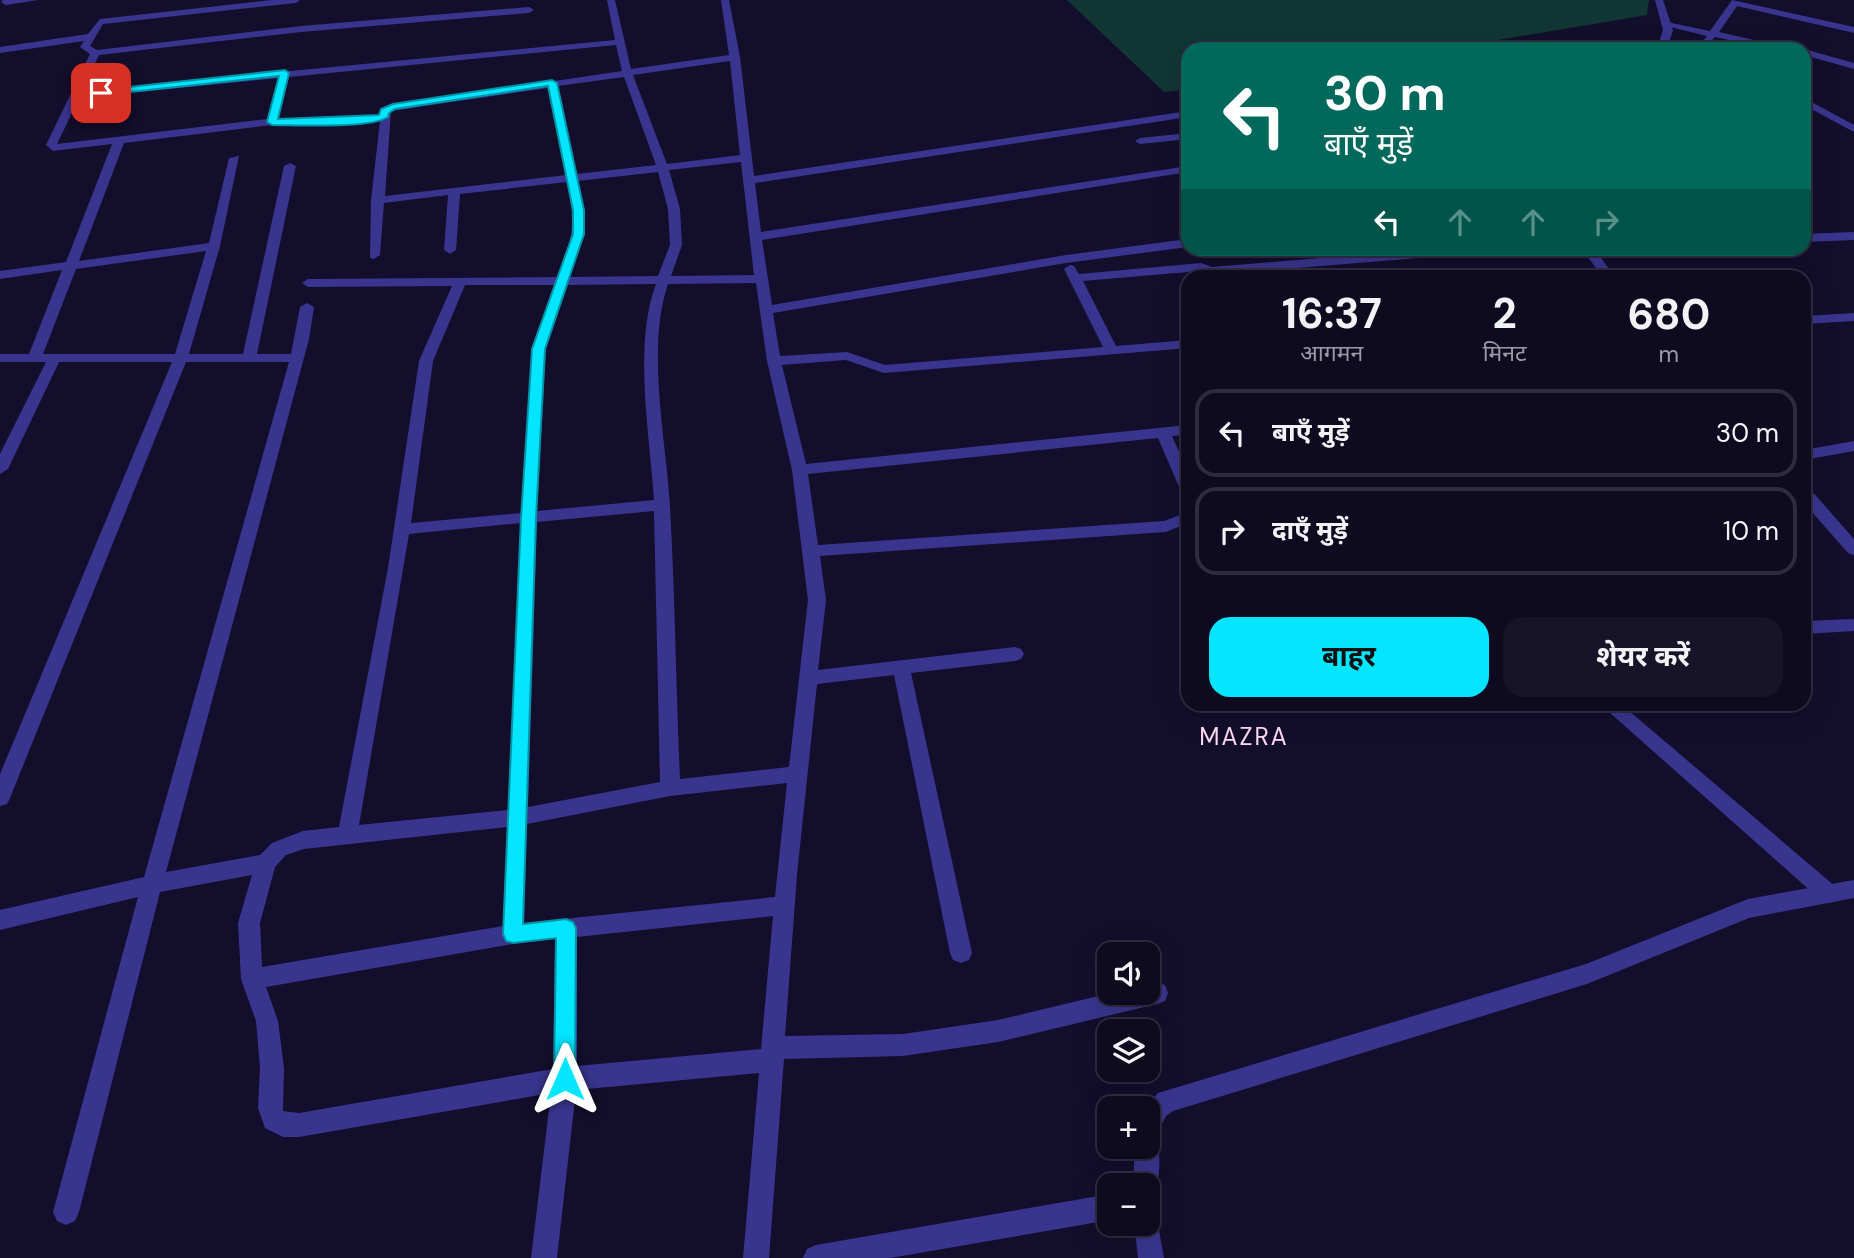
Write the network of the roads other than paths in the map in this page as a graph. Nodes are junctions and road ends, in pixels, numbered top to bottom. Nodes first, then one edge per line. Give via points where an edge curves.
1 (34, 0) edge
2 (296, 0) edge
3 (611, 0) edge
4 (725, 0) edge
5 (1658, 0) edge
6 (7, 1) edge
7 (1736, 1) edge
8 (529, 10) dead end
9 (304, 14) edge
10 (0, 15) edge
11 (1668, 27) junction
12 (1854, 30) edge
13 (1713, 33) junction
14 (89, 37) junction
15 (620, 42) junction
16 (1664, 42) edge
17 (1700, 42) edge
18 (1711, 42) edge
19 (1755, 42) edge
20 (0, 50) edge
21 (95, 53) junction
22 (1811, 54) edge
23 (735, 57) junction
24 (1854, 66) edge
25 (627, 72) junction
26 (285, 73) junction
27 (552, 83) junction
28 (75, 95) junction
29 (1811, 105) edge
30 (1181, 115) edge
31 (384, 117) junction
32 (272, 122) junction
33 (1854, 129) edge
34 (1181, 137) edge
35 (119, 141) junction
36 (1140, 141) dead end
37 (235, 158) dead end
38 (747, 158) junction
39 (290, 166) dead end
40 (662, 167) junction
41 (1181, 170) edge
42 (572, 178) junction
43 (749, 180) junction
44 (454, 191) junction
45 (377, 200) junction
46 (1854, 236) edge
47 (755, 237) junction
48 (1811, 237) edge
49 (1181, 244) edge
50 (214, 246) junction
51 (450, 250) dead end
52 (374, 255) dead end
53 (1398, 256) edge
54 (1066, 260) junction
55 (1304, 264) junction
56 (70, 265) junction
57 (1208, 270) edge
58 (1224, 270) edge
59 (1307, 270) edge
60 (0, 275) edge
61 (1075, 278) junction
62 (761, 279) junction
63 (661, 280) junction
64 (460, 281) junction
65 (562, 281) junction
66 (308, 283) dead end
67 (307, 307) dead end
68 (766, 310) junction
69 (1854, 317) edge
70 (1811, 320) edge
71 (1181, 345) edge
72 (1111, 350) junction
73 (35, 357) junction
74 (55, 357) junction
75 (0, 358) edge
76 (181, 358) junction
77 (249, 358) junction
78 (297, 358) junction
79 (774, 361) junction
80 (1181, 431) edge
81 (1163, 433) junction
82 (1854, 446) edge
83 (1811, 454) edge
84 (0, 469) edge
85 (800, 470) junction
86 (1181, 473) edge
87 (1811, 501) edge
88 (662, 505) junction
89 (528, 518) junction
90 (1181, 520) edge
91 (402, 529) junction
92 (1854, 549) edge
93 (810, 551) junction
94 (1854, 625) edge
95 (1811, 628) edge
96 (1015, 654) dead end
97 (901, 667) junction
98 (808, 678) junction
99 (1617, 711) edge
100 (798, 774) junction
101 (670, 788) junction
102 (0, 798) edge
103 (519, 817) junction
104 (348, 833) junction
105 (266, 863) junction
106 (152, 884) junction
107 (1854, 889) edge
108 (1829, 894) junction
109 (785, 905) junction
110 (0, 920) edge
111 (566, 928) junction
112 (513, 934) junction
113 (961, 953) dead end
114 (252, 979) junction
115 (1107, 1005) edge
116 (773, 1054) junction
117 (565, 1079) junction
118 (1160, 1106) edge
119 (1097, 1209) edge
120 (66, 1212) dead end
121 (1148, 1236) edge
122 (544, 1258) edge
123 (757, 1258) edge
124 (816, 1258) edge
125 (1151, 1258) edge

1 - 6 street
2 - 14 street via 107,20 97,24
3 - 15 street
4 - 23 street
5 - 11 street
6 - 10 street
7 - 12 street
7 - 13 street
8 - 9 street
9 - 21 street
11 - 13 street
11 - 16 street
11 - 17 street
13 - 18 street
13 - 19 street
14 - 20 street
14 - 21 street via 85,47
15 - 25 street
15 - 26 street
21 - 28 street
22 - 24 street
23 - 25 street
23 - 38 street
25 - 27 street
25 - 40 street
26 - 28 street
26 - 32 street
27 - 31 street via 393,107 384,111
27 - 42 street
28 - 35 street via 53,148
29 - 33 street
30 - 43 street
31 - 32 street
31 - 45 street
32 - 35 street
34 - 36 street
35 - 56 street
37 - 50 street
38 - 40 street
38 - 43 street
39 - 77 street
40 - 42 street
40 - 63 street via 674,209 676,245
41 - 47 street
42 - 44 street
42 - 65 street via 579,234
43 - 47 street
44 - 45 street
44 - 51 street
45 - 52 street
46 - 48 street
47 - 62 street
49 - 54 street
50 - 56 street
50 - 76 street
53 - 55 street
54 - 61 street
54 - 68 street
55 - 58 street
55 - 59 street
56 - 60 street
56 - 73 street
57 - 61 street
61 - 72 street
62 - 63 street
62 - 68 street
63 - 65 street
63 - 88 street via 651,352
64 - 65 street
64 - 66 street
64 - 91 street via 426,361
65 - 89 street via 539,349
67 - 78 street
68 - 79 street
69 - 70 street
71 - 72 street
72 - 79 street via 884,369 847,356
73 - 74 street
73 - 75 street
74 - 76 street
74 - 84 street
76 - 77 street
76 - 102 street
77 - 78 street
78 - 106 street
79 - 85 street
80 - 81 street
81 - 85 street
81 - 86 street
82 - 83 street
85 - 93 street
87 - 92 street
88 - 89 street
88 - 101 street
89 - 91 street
89 - 103 street
90 - 93 street via 1166,526
91 - 104 street
93 - 98 street via 817,600
94 - 95 street
96 - 97 street
97 - 98 street
97 - 113 street
98 - 100 street
99 - 108 street
100 - 101 street
100 - 109 street
101 - 103 street
103 - 104 street
103 - 112 street
104 - 105 street via 290,843
105 - 106 street
105 - 114 street via 249,922
106 - 110 street
106 - 120 street
107 - 108 street
108 - 118 street via 1748,909 1587,974
109 - 111 street
109 - 116 street
111 - 112 street
111 - 117 street
112 - 114 street
114 - 117 street via 267,1021 270,1108 274,1119 283,1125
115 - 116 street via 998,1031 917,1043
116 - 117 street
116 - 123 street
117 - 122 street
119 - 124 street
121 - 125 street

